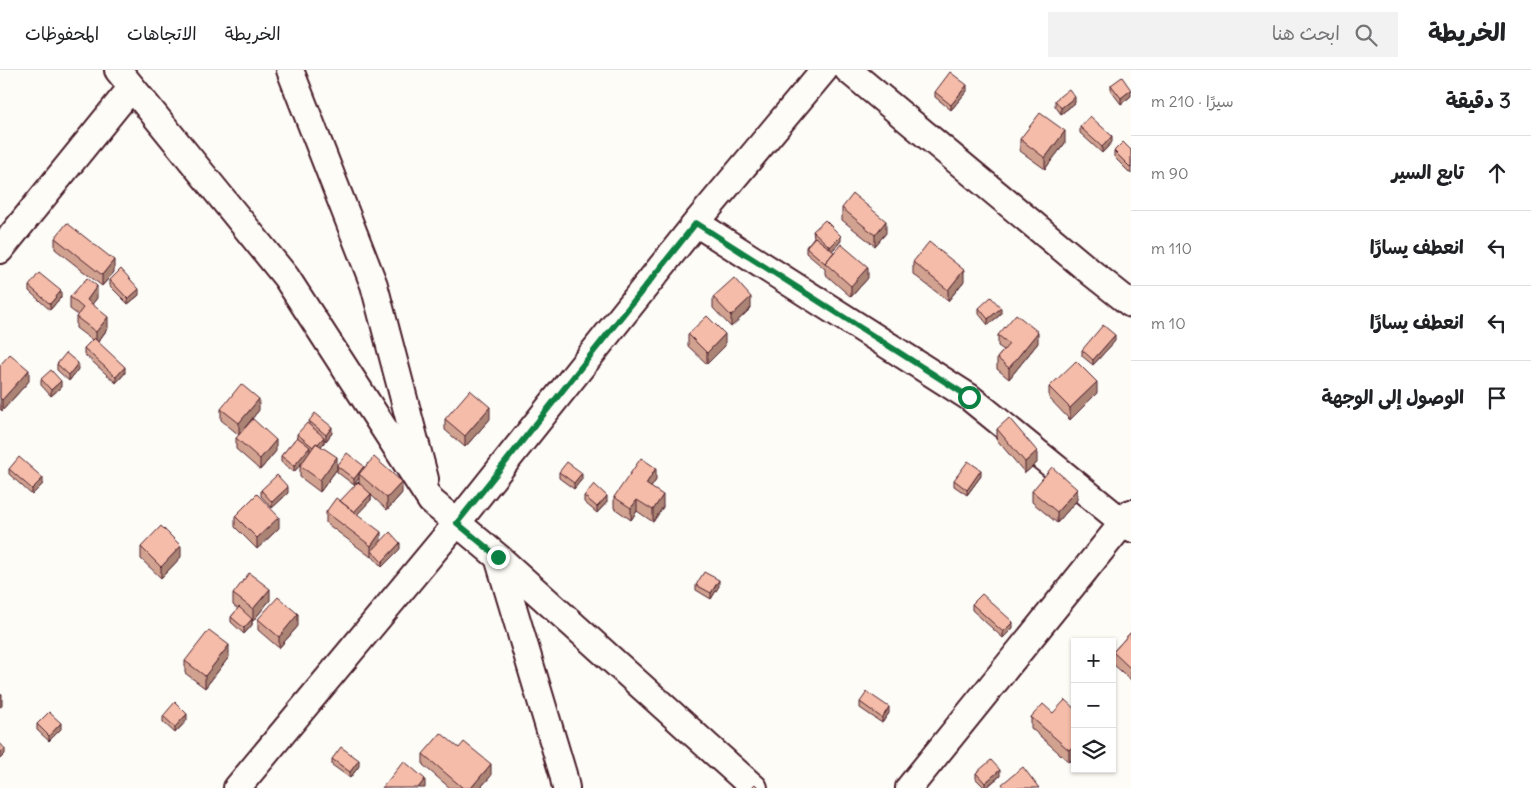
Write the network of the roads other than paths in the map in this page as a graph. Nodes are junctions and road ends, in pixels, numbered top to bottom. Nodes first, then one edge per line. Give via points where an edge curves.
1 (290, 70) edge
2 (824, 70) edge
3 (848, 70) edge
4 (125, 78) edge
5 (696, 223) junction
6 (0, 250) edge
7 (1131, 304) edge
8 (431, 501) junction
9 (1128, 522) edge
10 (457, 523) junction
11 (498, 557) junction
12 (237, 788) edge
13 (566, 788) edge
14 (754, 788) edge
15 (909, 788) edge

1 - 8 street via 374,285
2 - 5 street
3 - 7 street
4 - 6 street
4 - 8 street via 286,277
5 - 9 street via 969,397
5 - 10 street
8 - 10 street
9 - 15 street
10 - 11 street
10 - 12 street
11 - 13 street
11 - 14 street

